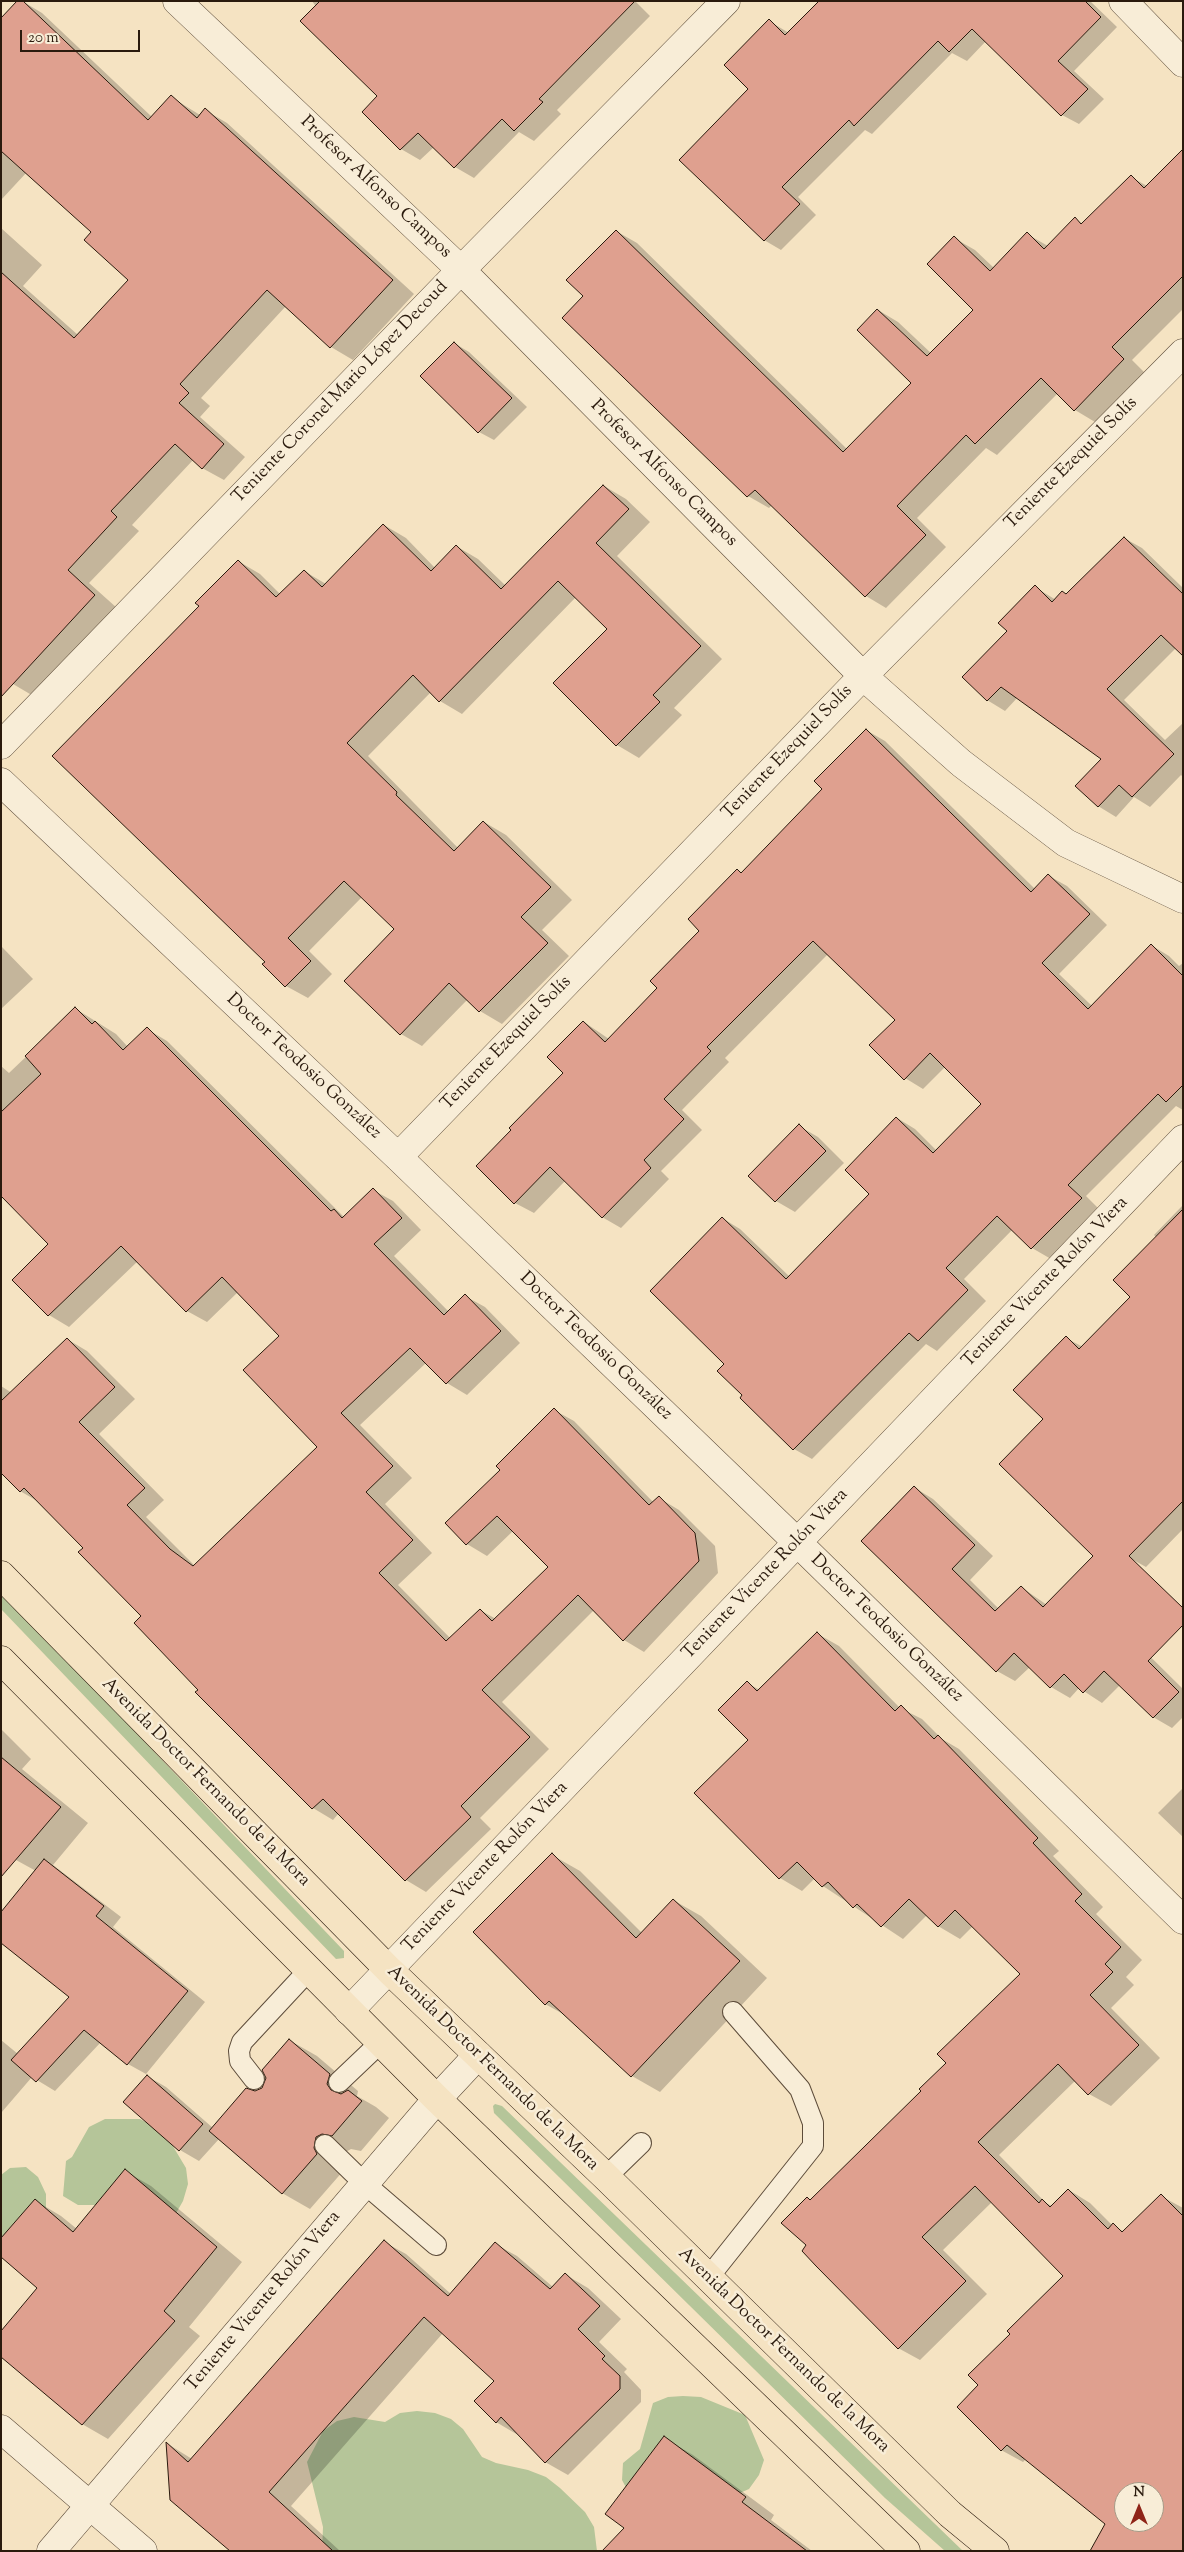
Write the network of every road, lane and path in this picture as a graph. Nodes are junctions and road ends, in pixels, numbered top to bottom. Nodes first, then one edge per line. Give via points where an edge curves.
1 (177, 1) edge
2 (726, 1) edge
3 (1123, 1) edge
4 (1183, 63) edge
5 (461, 270) junction
6 (1183, 353) edge
7 (863, 676) junction
8 (1, 745) edge
9 (1, 782) edge
10 (1183, 899) edge
11 (1183, 1139) edge
12 (398, 1157) junction
13 (798, 1542) junction
14 (1, 1575) edge
15 (1, 1660) edge
16 (1183, 1920) edge
17 (389, 1970) junction
18 (308, 1971) junction
19 (349, 2011) junction
20 (733, 2012) dead end
21 (380, 2043) junction
22 (478, 2055) junction
23 (254, 2079) dead end
24 (339, 2082) dead end
25 (437, 2099) junction
26 (641, 2143) dead end
27 (325, 2145) dead end
28 (606, 2177) junction
29 (365, 2184) junction
30 (436, 2245) dead end
31 (708, 2278) junction
32 (1, 2429) edge
33 (91, 2505) junction
34 (51, 2551) edge
35 (142, 2551) edge
36 (906, 2551) edge
37 (995, 2551) edge

1 - 5 street, Profesor Alfonso Campos
2 - 5 street, Teniente Coronel Mario López Decoud
3 - 4 street
5 - 7 street, Profesor Alfonso Campos
5 - 8 street, Teniente Coronel Mario López Decoud
6 - 7 street, Teniente Ezequiel Solís
7 - 10 street, Profesor Alfonso Campos via 960,763 1066,843
7 - 12 street, Teniente Ezequiel Solís
9 - 12 street, Doctor Teodosio González
11 - 13 street, Teniente Vicente Rolón Viera
12 - 13 street, Doctor Teodosio González
13 - 16 street, Doctor Teodosio González
13 - 17 street, Teniente Vicente Rolón Viera
14 - 17 highway, Avenida Doctor Fernando de la Mora
15 - 18 highway
17 - 19 street, Teniente Vicente Rolón Viera
17 - 22 highway, Avenida Doctor Fernando de la Mora
18 - 19 highway
18 - 23 lane via 242,2042 240,2061
19 - 21 highway
20 - 31 lane via 800,2089 813,2123 813,2146
21 - 24 lane
21 - 25 highway
22 - 25 street, Teniente Vicente Rolón Viera
22 - 28 highway, Avenida Doctor Fernando de la Mora
25 - 29 street, Teniente Vicente Rolón Viera
25 - 36 highway
26 - 28 lane
27 - 29 lane
28 - 31 highway, Avenida Doctor Fernando de la Mora
29 - 30 lane
29 - 33 street, Teniente Vicente Rolón Viera
31 - 37 highway, Avenida Doctor Fernando de la Mora via 950,2514
32 - 33 street
33 - 34 street, Teniente Vicente Rolón Viera
33 - 35 street

